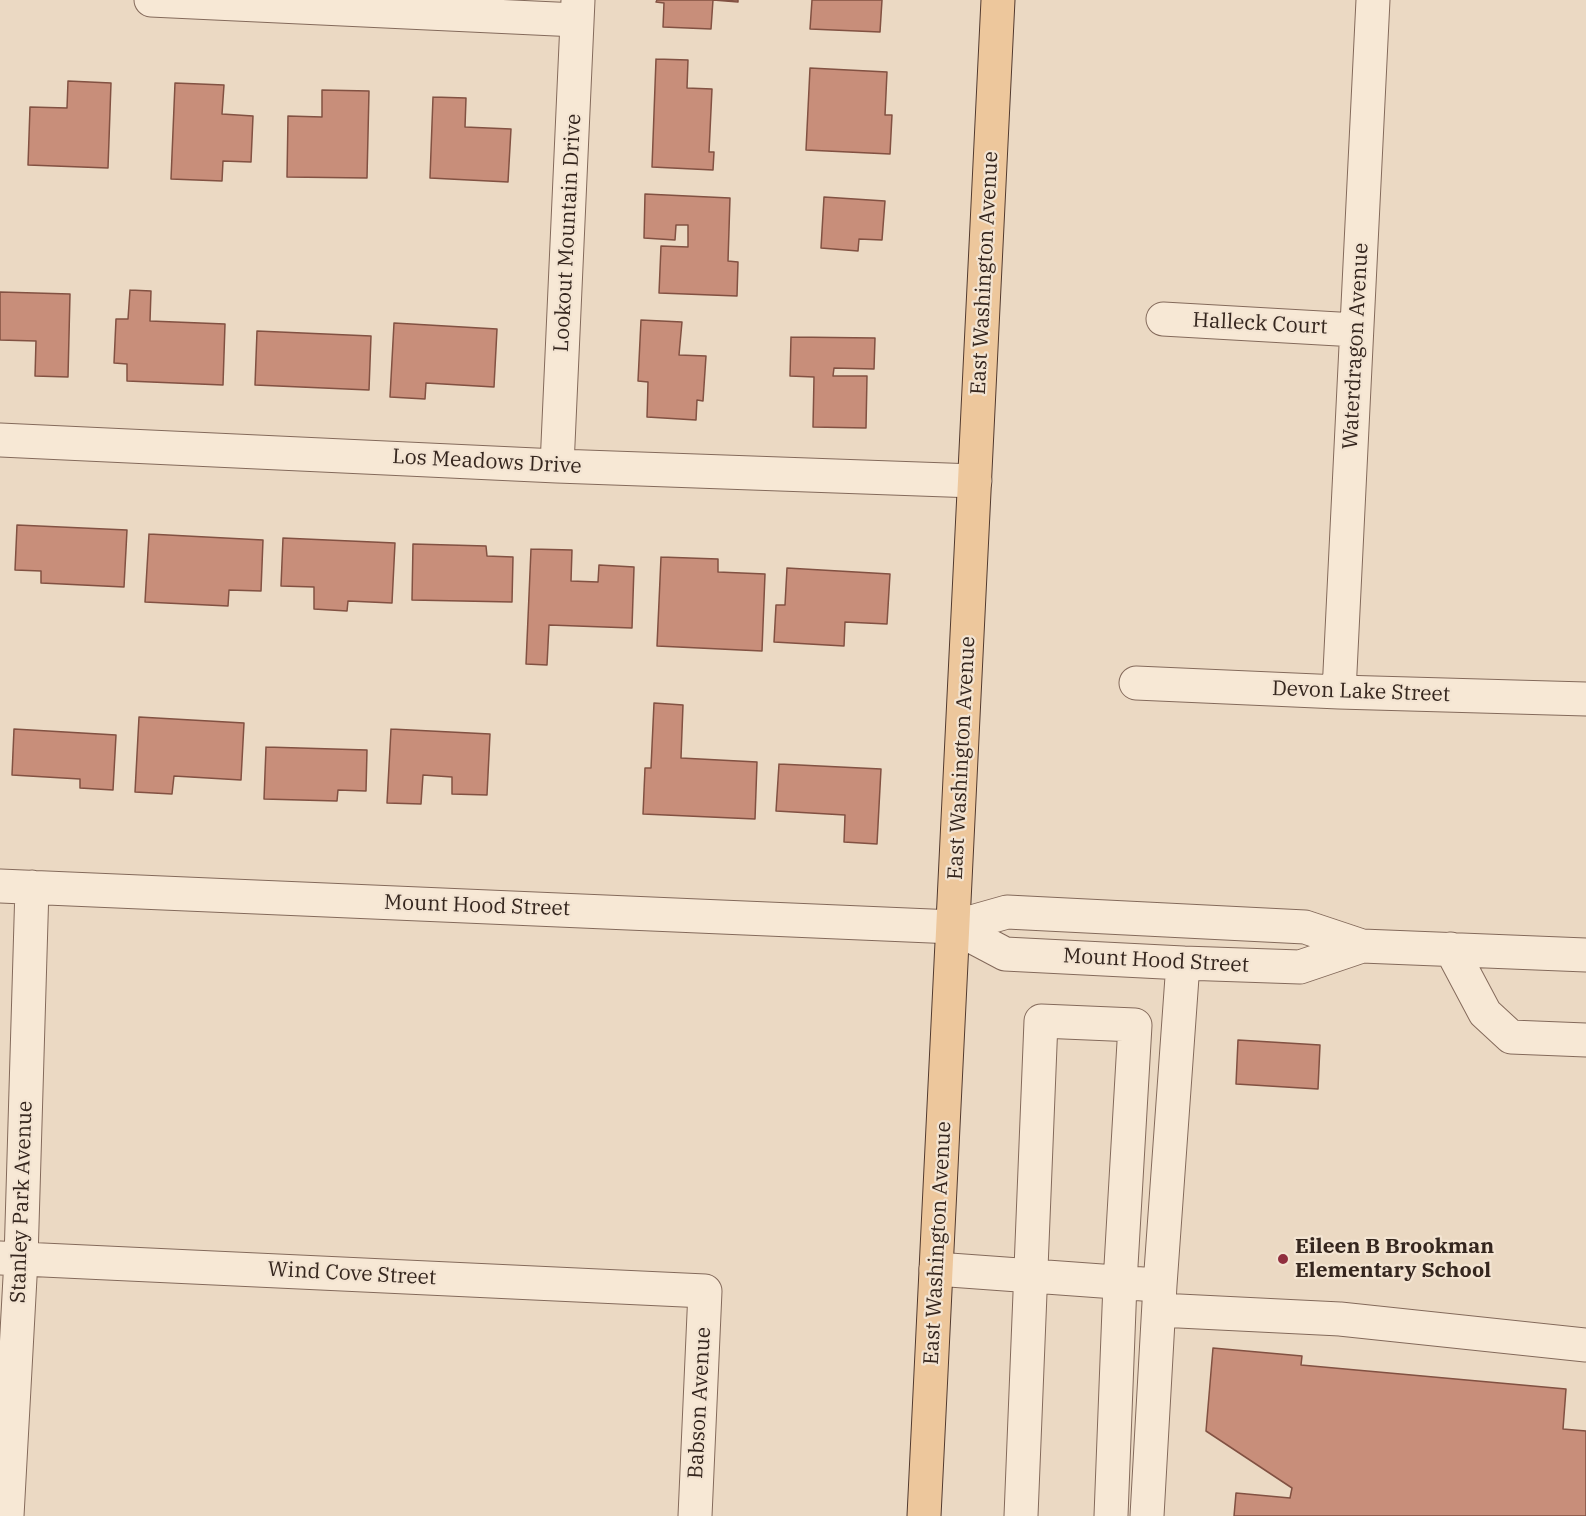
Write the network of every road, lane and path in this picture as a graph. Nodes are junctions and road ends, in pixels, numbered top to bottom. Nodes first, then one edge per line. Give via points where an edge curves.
1 (151, 0) edge
2 (998, 0) edge
3 (1373, 0) edge
4 (577, 10) edge
5 (1164, 319) dead end
6 (1356, 330) junction
7 (0, 440) edge
8 (557, 466) junction
9 (975, 481) junction
10 (1136, 683) dead end
11 (1339, 692) junction
12 (1586, 699) edge
13 (0, 886) edge
14 (32, 887) junction
15 (954, 927) junction
16 (1362, 946) junction
17 (1451, 949) junction
18 (1586, 955) edge
19 (1183, 963) junction
20 (1586, 1040) edge
21 (10, 1258) edge
22 (936, 1269) junction
23 (1031, 1276) junction
24 (1120, 1283) junction
25 (705, 1291) joint
26 (1159, 1298) junction
27 (1586, 1345) edge
28 (8, 1516) edge
29 (695, 1516) edge
30 (924, 1516) edge
31 (1021, 1516) edge
32 (1111, 1516) edge
33 (1147, 1516) edge

1 - 4 street
2 - 9 main road, East Washington Avenue
3 - 6 street, Waterdragon Avenue
4 - 8 street, Lookout Mountain Drive
5 - 6 street, Halleck Court
6 - 11 street, Waterdragon Avenue
7 - 8 street, Los Meadows Drive
8 - 9 street, Los Meadows Drive
9 - 15 main road, East Washington Avenue
10 - 11 street, Devon Lake Street
11 - 12 street, Devon Lake Street
13 - 14 street, Mount Hood Street
14 - 15 street, Mount Hood Street
14 - 21 street, Stanley Park Avenue
15 - 16 street, Mount Hood Street via 1006,912 1305,927
15 - 19 street, Mount Hood Street via 1005,954
15 - 22 main road, East Washington Avenue
16 - 17 street, Mount Hood Street
16 - 19 street, Mount Hood Street via 1300,967
17 - 18 street, Mount Hood Street
17 - 20 street via 1485,1013 1511,1037
19 - 26 street
21 - 25 street, Wind Cove Street
21 - 28 street, Stanley Park Avenue
22 - 23 street
22 - 30 main road, East Washington Avenue
23 - 24 street
23 - 24 street via 1041,1021 1135,1025
23 - 31 street
24 - 26 street
24 - 32 street
25 - 29 street, Babson Avenue
26 - 27 street
26 - 33 street

